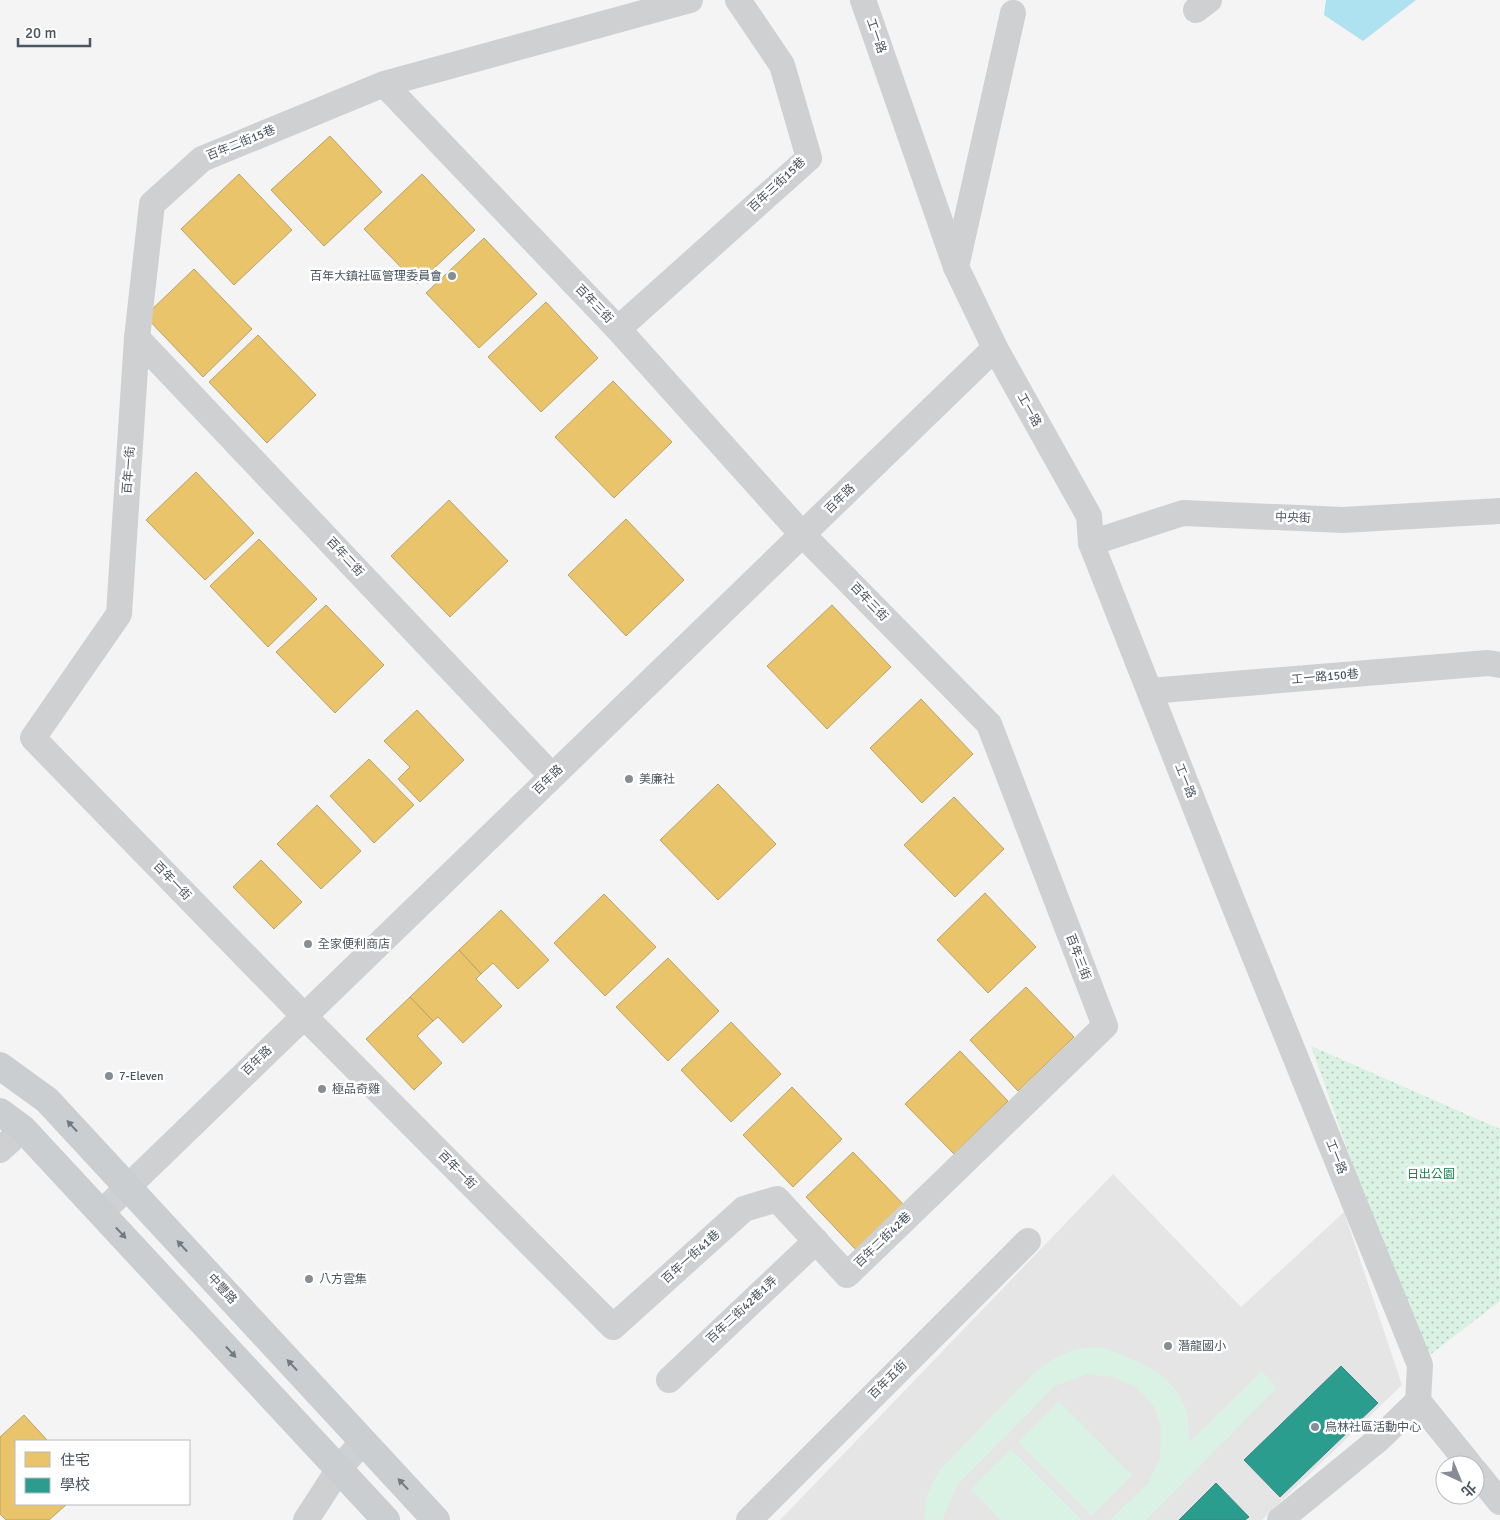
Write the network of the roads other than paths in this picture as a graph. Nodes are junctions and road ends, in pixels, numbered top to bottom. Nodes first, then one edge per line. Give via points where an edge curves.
1 (690, 0) edge
2 (738, 0) edge
3 (864, 0) edge
4 (1013, 12) dead end
5 (384, 84) junction
6 (956, 267) junction
7 (618, 329) junction
8 (137, 338) junction
9 (995, 348) junction
10 (1500, 511) edge
11 (802, 534) junction
12 (1091, 543) junction
13 (1500, 666) edge
14 (1150, 691) junction
15 (552, 776) junction
16 (304, 1016) junction
17 (0, 1066) edge
18 (0, 1112) edge
19 (23, 1129) junction
20 (0, 1150) edge
21 (950, 1176) joint
22 (127, 1186) junction
23 (777, 1199) joint
24 (102, 1212) junction
25 (816, 1241) junction
26 (1028, 1241) dead end
27 (613, 1327) joint
28 (669, 1380) dead end
29 (1418, 1401) junction
30 (363, 1441) junction
31 (1462, 1455) edge
32 (339, 1469) junction
33 (1485, 1483) edge
34 (1500, 1502) edge
35 (306, 1520) edge
36 (386, 1520) edge
37 (436, 1520) edge
38 (749, 1520) edge
39 (1280, 1520) edge

1 - 5 street
2 - 7 street, 百年三街15巷 via 782,65 809,158
3 - 6 street, 工一路
4 - 6 street
5 - 7 street, 百年三街
5 - 8 street, 百年二街15巷 via 202,159 152,204
6 - 9 street, 工一路
7 - 11 street, 百年三街
8 - 15 street, 百年二街
8 - 16 street, 百年一街 via 119,614 33,738
9 - 11 street, 百年路
9 - 12 street, 工一路 via 1089,516
10 - 12 street, 中央街 via 1344,520 1183,513
11 - 15 street, 百年路
11 - 21 street, 百年三街 via 989,724 1105,1026
12 - 14 street, 工一路
13 - 14 street, 工一路150巷 via 1488,664
14 - 29 street, 工一路 via 1420,1365
15 - 16 street, 百年路
16 - 22 street, 百年路
16 - 27 street, 百年一街
22 -> 17 main road, 中豐路 via 48,1100
18 - 19 main road
19 - 20 street
19 - 24 main road
21 - 25 street, 百年二街42巷 via 847,1275
22 - 24 street, 百年路
30 -> 22 main road, 中豐路
23 - 25 street, 百年二街42巷
23 - 27 street, 百年一街41巷 via 744,1209
24 -> 32 main road
25 - 28 street, 百年二街42巷1弄
26 - 38 street, 百年五街
29 - 31 street
29 - 39 street via 1379,1439
30 - 32 street
37 -> 30 main road, 中豐路
32 - 35 street
32 - 36 main road
33 - 34 street

